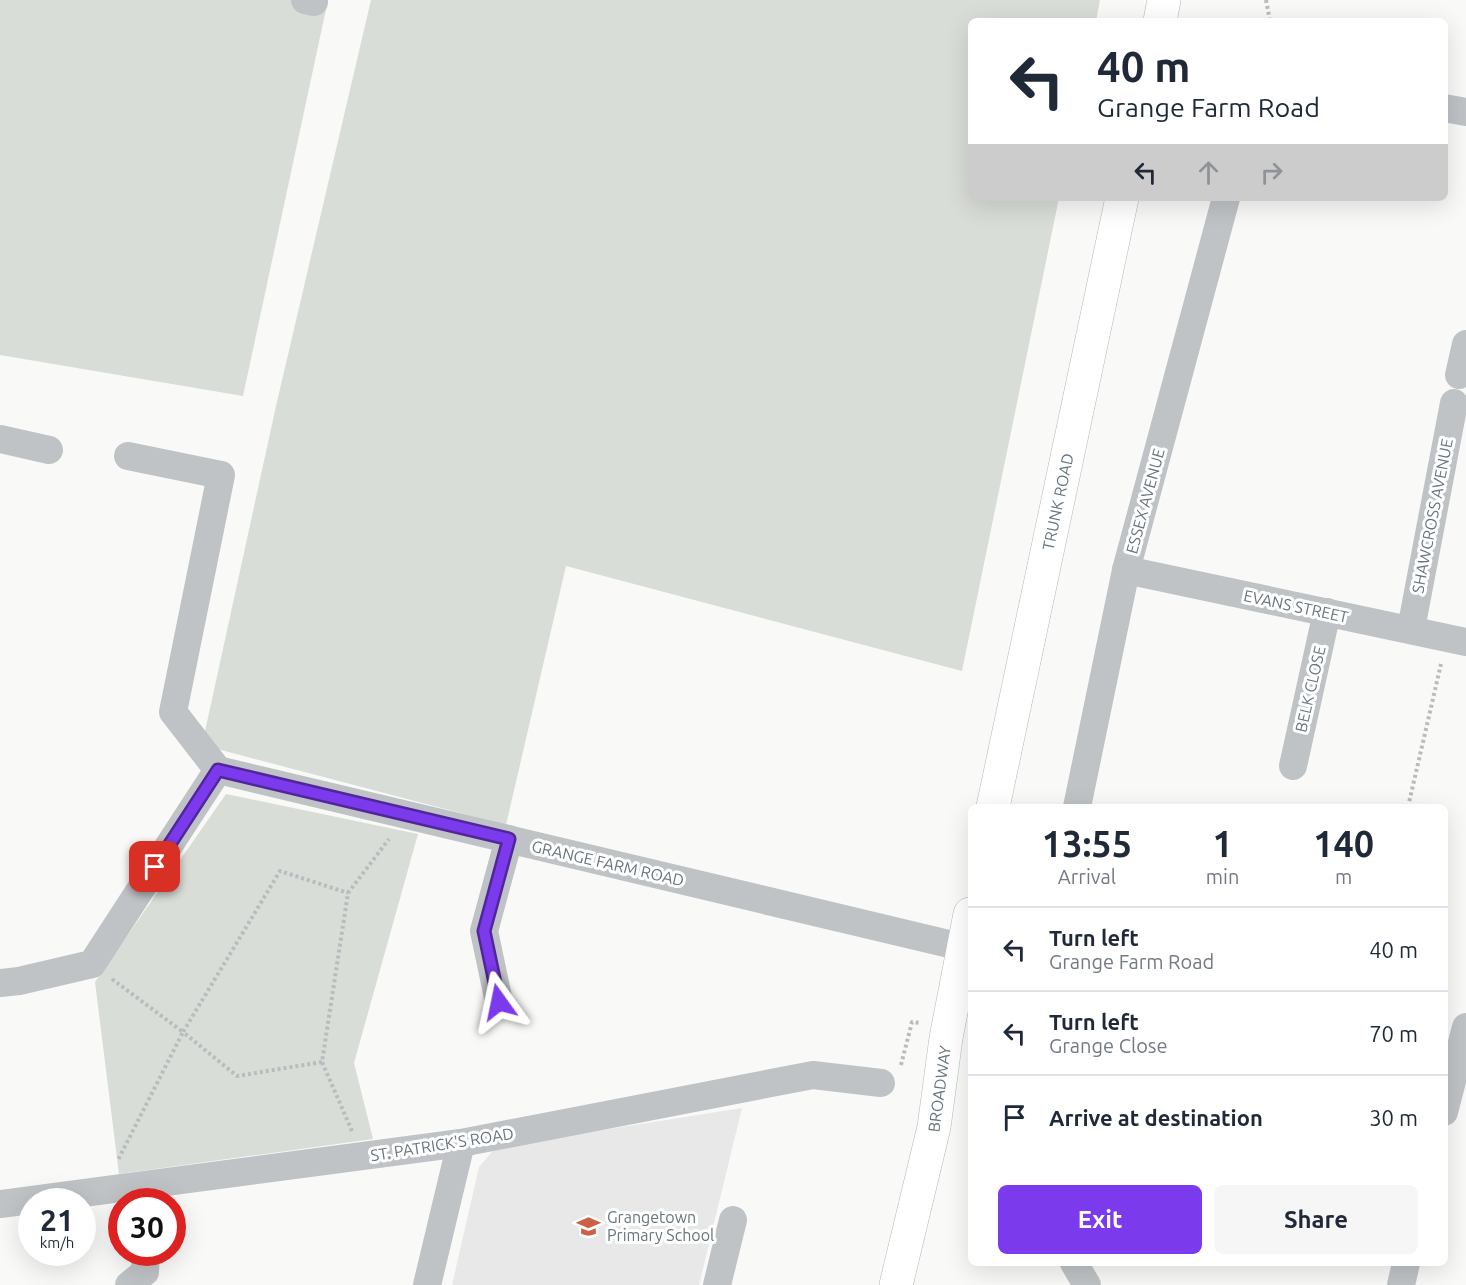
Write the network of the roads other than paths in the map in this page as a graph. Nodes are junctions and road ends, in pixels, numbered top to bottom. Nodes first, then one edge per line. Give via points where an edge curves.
1 (1164, 0) edge
2 (1161, 18) edge
3 (1448, 109) edge
4 (1466, 112) edge
5 (1121, 201) edge
6 (1225, 201) edge
7 (1466, 344) edge
8 (0, 439) edge
9 (49, 450) dead end
10 (128, 456) dead end
11 (1126, 570) junction
12 (1327, 612) junction
13 (1410, 629) junction
14 (1456, 640) edge
15 (1293, 766) dead end
16 (218, 770) junction
17 (994, 804) edge
18 (1078, 804) edge
19 (509, 839) junction
20 (967, 948) edge
21 (0, 983) edge
22 (499, 1002) dead end
23 (1466, 1027) edge
24 (946, 1038) junction
25 (881, 1083) dead end
26 (1454, 1085) edge
27 (1448, 1101) edge
28 (461, 1143) junction
29 (176, 1188) edge
30 (108, 1190) edge
31 (0, 1204) edge
32 (734, 1220) dead end
33 (145, 1266) edge
34 (1076, 1266) edge
35 (1405, 1266) edge
36 (129, 1285) edge
37 (426, 1285) edge
38 (717, 1285) edge
39 (876, 1285) edge
40 (896, 1285) edge
41 (1087, 1285) edge
42 (1401, 1285) edge

1 - 2 main road
3 - 4 street
5 - 17 main road, TRUNK ROAD
6 - 11 street, ESSEX AVENUE
7 - 13 street, SHAWCROSS AVENUE
8 - 9 street
10 - 16 street via 221,476 173,712
11 - 12 street, EVANS STREET
11 - 18 street, ESSEX AVENUE
12 - 13 street, EVANS STREET
12 - 15 street, BELK CLOSE
13 - 14 street, EVANS STREET
16 - 19 street, GRANGE FARM ROAD
16 - 21 street via 92,964
19 - 20 street, GRANGE FARM ROAD
19 - 22 street via 484,931
20 - 24 main road
23 - 26 street
24 - 39 main road, BROADWAY via 914,1126
24 - 40 main road, BROADWAY via 934,1127
25 - 28 street, ST. PATRICK'S ROAD via 813,1075
26 - 27 street
28 - 29 street, ST. PATRICK'S ROAD
28 - 37 street
30 - 31 street, ST. PATRICK'S ROAD
32 - 38 street
33 - 36 street via 145,1272
34 - 41 street
35 - 42 street

